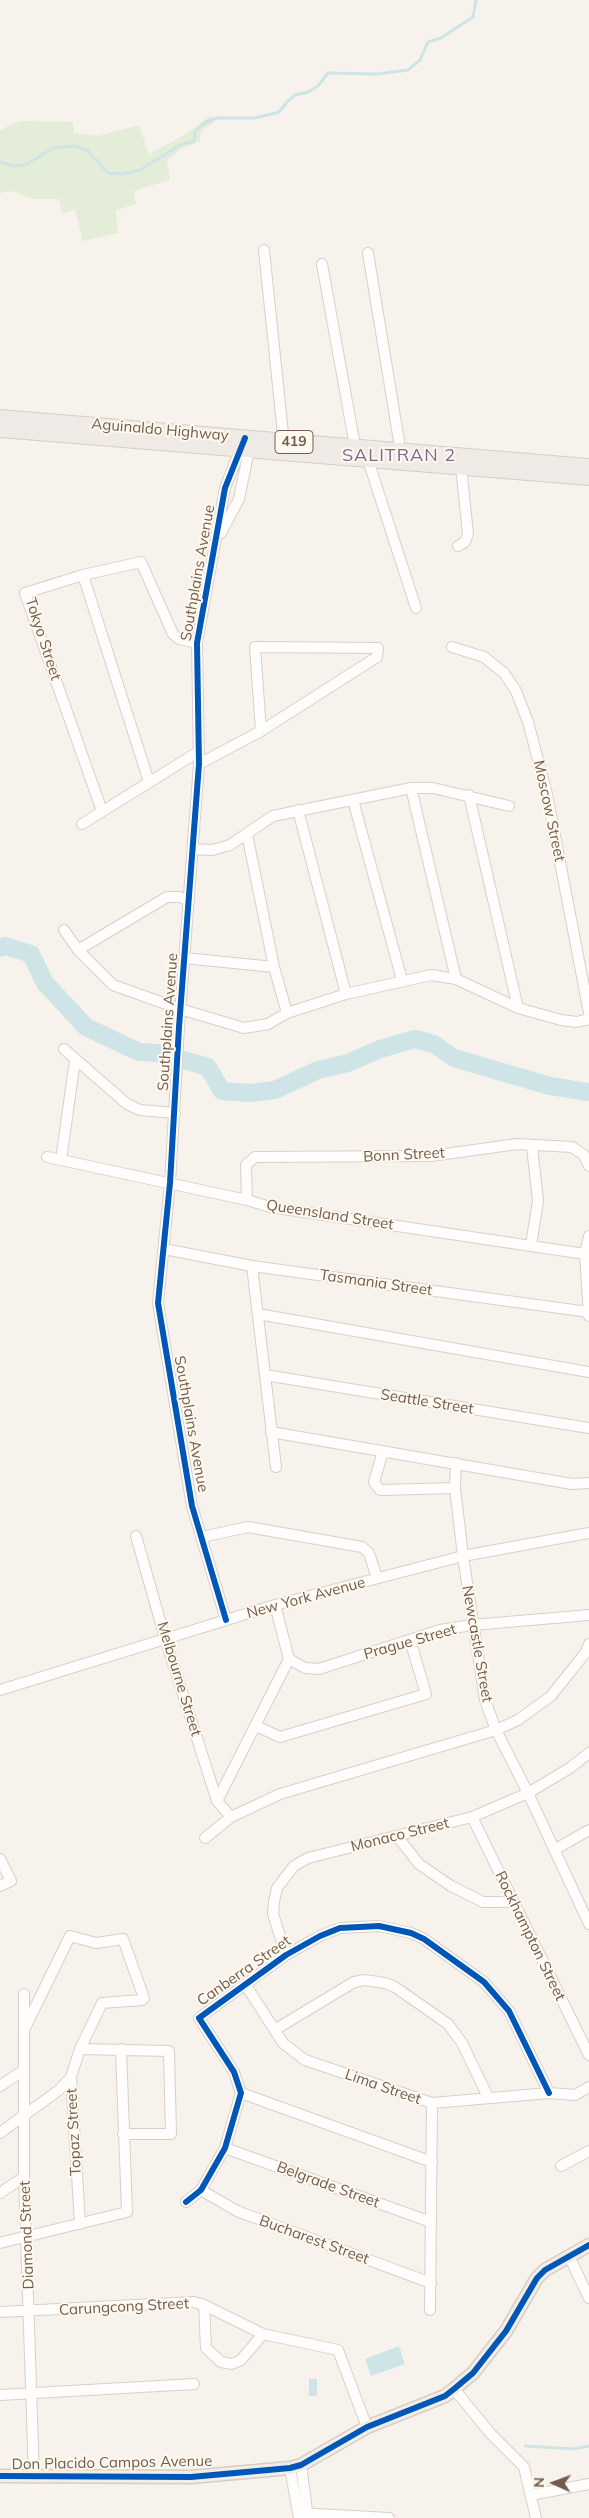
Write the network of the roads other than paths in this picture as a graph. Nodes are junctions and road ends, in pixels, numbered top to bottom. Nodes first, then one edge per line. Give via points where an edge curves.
1 (264, 250) dead end
2 (368, 253) dead end
3 (322, 264) dead end
4 (0, 417) edge
5 (0, 430) edge
6 (245, 445) junction
7 (355, 446) junction
8 (282, 447) junction
9 (398, 450) junction
10 (368, 460) junction
11 (589, 466) edge
12 (461, 467) junction
13 (589, 478) edge
14 (218, 541) junction
15 (458, 546) dead end
16 (83, 575) junction
17 (416, 608) dead end
18 (197, 643) junction
19 (452, 647) dead end
20 (261, 731) junction
21 (198, 752) junction
22 (199, 764) junction
23 (149, 782) junction
24 (411, 788) junction
25 (469, 795) junction
26 (353, 800) junction
27 (509, 806) dead end
28 (298, 810) junction
29 (102, 811) junction
30 (82, 824) dead end
31 (247, 834) junction
32 (193, 849) junction
33 (189, 901) junction
34 (64, 930) dead end
35 (78, 950) junction
36 (184, 958) junction
37 (274, 967) junction
38 (402, 980) junction
39 (456, 980) junction
40 (346, 994) junction
41 (518, 1008) junction
42 (180, 1009) junction
43 (589, 1012) edge
44 (287, 1013) junction
45 (589, 1019) edge
46 (64, 1049) dead end
47 (75, 1060) junction
48 (175, 1113) junction
49 (532, 1147) junction
50 (47, 1157) dead end
51 (61, 1160) junction
52 (589, 1166) edge
53 (170, 1184) junction
54 (247, 1200) junction
55 (589, 1236) edge
56 (531, 1245) junction
57 (164, 1249) junction
58 (585, 1254) junction
59 (252, 1266) junction
60 (588, 1312) edge
61 (258, 1314) junction
62 (589, 1317) edge
63 (589, 1372) edge
64 (265, 1375) junction
65 (589, 1428) edge
66 (272, 1432) junction
67 (383, 1452) junction
68 (456, 1463) junction
69 (276, 1467) dead end
70 (589, 1483) edge
71 (455, 1488) junction
72 (589, 1533) edge
73 (136, 1536) dead end
74 (202, 1537) junction
75 (463, 1556) junction
76 (377, 1578) junction
77 (275, 1605) junction
78 (589, 1615) edge
79 (226, 1620) junction
80 (472, 1625) junction
81 (165, 1638) junction
82 (410, 1640) junction
83 (589, 1644) edge
84 (289, 1658) junction
85 (0, 1690) edge
86 (256, 1726) junction
87 (496, 1730) junction
88 (589, 1754) edge
89 (528, 1793) junction
90 (217, 1801) junction
91 (231, 1816) junction
92 (472, 1816) junction
93 (589, 1830) edge
94 (397, 1836) junction
95 (205, 1838) dead end
96 (554, 1850) junction
97 (0, 1859) edge
98 (0, 1886) edge
99 (513, 1902) junction
100 (589, 1924) edge
101 (286, 1955) junction
102 (245, 1984) junction
103 (24, 1994) dead end
104 (25, 2028) junction
105 (276, 2029) junction
106 (80, 2049) junction
107 (121, 2050) junction
108 (589, 2055) edge
109 (24, 2070) junction
110 (71, 2077) junction
111 (0, 2086) edge
112 (589, 2087) edge
113 (241, 2093) junction
114 (549, 2093) junction
115 (488, 2097) junction
116 (432, 2103) junction
117 (25, 2114) junction
118 (0, 2133) edge
119 (123, 2134) junction
120 (225, 2148) junction
121 (589, 2151) edge
122 (432, 2162) junction
123 (561, 2166) dead end
124 (24, 2177) junction
125 (201, 2190) junction
126 (0, 2193) edge
127 (186, 2202) dead end
128 (432, 2222) junction
129 (80, 2224) junction
130 (27, 2238) junction
131 (0, 2243) edge
132 (589, 2245) edge
133 (569, 2256) junction
134 (431, 2283) junction
135 (589, 2298) edge
136 (204, 2305) junction
137 (430, 2310) dead end
138 (0, 2312) edge
139 (29, 2312) junction
140 (263, 2334) junction
141 (194, 2384) dead end
142 (454, 2389) junction
143 (33, 2393) junction
144 (0, 2395) edge
145 (367, 2427) junction
146 (296, 2466) junction
147 (0, 2476) edge
148 (34, 2476) junction
149 (589, 2484) edge
150 (531, 2495) junction
151 (303, 2516) edge
152 (389, 2518) edge
153 (536, 2518) edge

1 - 8 street
2 - 9 street
3 - 7 street
4 - 6 highway, Aguinaldo Highway / 419
5 - 6 highway, Aguinaldo Highway / 419
6 - 8 highway, Aguinaldo Highway / 419
6 - 14 street, Southplains Avenue via 225,488
6 - 14 street, Southplains Avenue via 238,499
7 - 8 highway, Aguinaldo Highway / 419
7 - 9 highway, Aguinaldo Highway / 419
8 - 10 highway, Aguinaldo Highway / 419
9 - 11 highway, Aguinaldo Highway / 419
10 - 12 highway, Aguinaldo Highway / 419
10 - 17 street
12 - 13 highway, Aguinaldo Highway / 419
12 - 15 street via 468,534 465,542
14 - 18 street, Southplains Avenue
16 - 18 street, Tokyo Street via 141,562 174,636
16 - 23 street
16 - 29 street, Tokyo Street via 25,593
18 - 21 street, Southplains Avenue
19 - 43 street, Moscow Street via 484,657 504,673 516,691 528,722 548,794
20 - 20 street via 255,647 378,648 377,656
20 - 22 street
21 - 22 street, Southplains Avenue
21 - 23 street
22 - 32 street, Southplains Avenue
23 - 29 street
24 - 25 street via 433,788
24 - 26 street
24 - 39 street
25 - 27 street
25 - 41 street
26 - 28 street
26 - 38 street
28 - 31 street via 273,816
28 - 40 street
29 - 30 street
31 - 32 street via 220,848
31 - 37 street
32 - 33 street, Southplains Avenue
33 - 35 street via 180,896 167,897
33 - 36 street, Southplains Avenue
34 - 35 street
35 - 42 street via 112,985
36 - 37 street
36 - 42 street, Southplains Avenue
37 - 44 street
38 - 39 street via 430,975
38 - 40 street
39 - 41 street
40 - 44 street
41 - 45 street via 561,1020 576,1022
42 - 44 street via 244,1028 268,1024
42 - 48 street, Southplains Avenue
46 - 47 street
47 - 48 street via 127,1104 140,1110
47 - 51 street
48 - 53 street, Southplains Avenue
49 - 52 street, Bonn Street via 572,1147 584,1155
49 - 54 street, Bonn Street via 503,1145 430,1156 255,1157 246,1165
49 - 56 street via 538,1201
50 - 51 street, Queensland Street
51 - 53 street, Queensland Street
53 - 54 street, Queensland Street
53 - 57 street, Southplains Avenue
54 - 56 street, Queensland Street via 270,1207
55 - 58 street
56 - 58 street, Queensland Street
57 - 59 street, Tasmania Street
57 - 74 street, Southplains Avenue via 158,1303 192,1506
58 - 60 street
59 - 60 street, Tasmania Street
59 - 61 street
60 - 62 street
61 - 63 street
61 - 64 street
64 - 65 street, Seattle Street
64 - 66 street
66 - 67 street
66 - 69 street
67 - 68 street
67 - 71 street via 374,1482 380,1490
68 - 70 street via 572,1484
68 - 71 street, Newcastle Street
71 - 75 street, Newcastle Street
72 - 75 street, New York Avenue
73 - 81 street, Melbourne Street
74 - 76 street via 248,1527 362,1547 369,1553
74 - 79 street, Southplains Avenue
75 - 76 street, New York Avenue
75 - 80 street, Newcastle Street
76 - 77 street, New York Avenue
77 - 79 street, New York Avenue
77 - 84 street
78 - 80 street, Prague Street
79 - 81 street, New York Avenue
80 - 82 street, Prague Street via 440,1630
80 - 87 street, Newcastle Street via 485,1700
81 - 85 street, New York Avenue
81 - 90 street, Melbourne Street
82 - 84 street, Prague Street via 319,1668 305,1668
82 - 86 street via 426,1694 280,1737
83 - 87 street via 551,1696 518,1720
84 - 86 street
86 - 90 street
87 - 89 street, Newcastle Street
87 - 91 street via 280,1794
88 - 89 street, Monaco Street
89 - 92 street, Monaco Street
89 - 96 street, Newcastle Street
90 - 91 street, Melbourne Street
91 - 95 street
92 - 94 street, Monaco Street
92 - 99 street, Rockhampton Street
93 - 96 street
94 - 99 street via 420,1864 451,1886 483,1902
94 - 101 street, Monaco Street via 308,1858 294,1866 277,1888 273,1914
96 - 100 street, Newcastle Street
97 - 98 street via 11,1882
99 - 108 street, Rockhampton Street
101 - 102 street, Canberra Street
101 - 114 street, Canberra Street via 320,1936 360,1925 398,1928 424,1939 494,1992 509,2011
102 - 105 street, Lima Street
102 - 113 street, Canberra Street via 199,2018 234,2072
103 - 104 street, Diamond Street
104 - 106 street, Topaz Street via 70,1936 96,1943 123,1939 144,1998 102,2003
104 - 109 street, Diamond Street
105 - 115 street via 354,1982 365,1980 395,1986 448,2024 462,2043
105 - 116 street, Lima Street via 283,2043 305,2060
106 - 107 street
106 - 110 street, Topaz Street
107 - 119 street
107 - 119 street via 169,2051 170,2078 171,2134
109 - 111 street
109 - 117 street, Diamond Street
110 - 117 street via 59,2090
110 - 129 street, Topaz Street
112 - 114 street, Lima Street via 575,2095
113 - 120 street
113 - 122 street
114 - 115 street, Lima Street
115 - 116 street, Lima Street
116 - 122 street
117 - 118 street
117 - 124 street, Diamond Street
119 - 129 street via 126,2212
120 - 125 street
120 - 128 street, Belgrade Street
121 - 123 street
122 - 128 street
124 - 126 street
124 - 130 street, Diamond Street
125 - 127 street
125 - 134 street, Bucharest Street via 237,2211
128 - 134 street
129 - 130 street
130 - 131 street
130 - 139 street, Diamond Street
132 - 133 main road, Don Placido Campos Avenue
133 - 135 street
133 - 142 main road, Don Placido Campos Avenue via 536,2278 506,2331 474,2372
134 - 137 street
136 - 139 street, Carungcong Street via 194,2302
136 - 140 street, Carungcong Street
136 - 140 street via 206,2348 221,2362 232,2364 242,2360
138 - 139 street, Carungcong Street
139 - 143 street, Diamond Street
140 - 145 street, Carungcong Street via 338,2350
141 - 143 street
142 - 145 main road, Don Placido Campos Avenue via 445,2396
142 - 150 street via 491,2434 524,2467
143 - 144 street
143 - 148 street, Diamond Street
145 - 146 main road, Don Placido Campos Avenue
146 - 148 main road, Don Placido Campos Avenue via 191,2477
146 - 151 street
147 - 148 main road, Don Placido Campos Avenue
149 - 150 street
150 - 153 street
151 - 152 street

